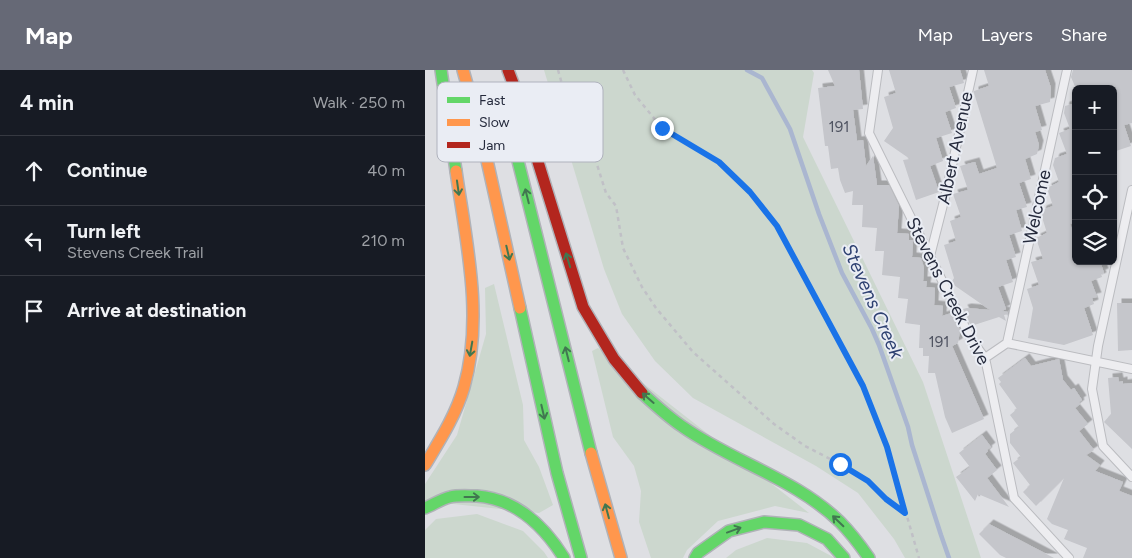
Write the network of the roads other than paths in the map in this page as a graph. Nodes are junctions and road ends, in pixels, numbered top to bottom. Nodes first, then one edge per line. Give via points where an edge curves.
1 (508, 70) edge
2 (878, 70) edge
3 (973, 70) edge
4 (1067, 70) edge
5 (513, 82) edge
6 (454, 162) edge
7 (487, 162) edge
8 (519, 162) edge
9 (538, 162) edge
10 (1132, 190) edge
11 (930, 256) junction
12 (1007, 344) junction
13 (985, 358) junction
14 (1095, 361) junction
15 (1132, 369) edge
16 (425, 465) edge
17 (1132, 477) edge
18 (425, 508) edge
19 (564, 558) edge
20 (581, 558) edge
21 (621, 558) edge
22 (695, 558) edge
23 (844, 558) edge
24 (869, 558) edge
25 (1069, 558) edge

5 -> 1 highway
2 - 11 lane, Stevens Creek Drive via 869,132
3 - 11 lane, Albert Avenue
4 - 12 lane, Welcome
6 -> 16 highway via 467,251 473,342 461,395 447,429
7 -> 20 highway via 557,473
21 -> 8 highway
24 -> 9 highway via 837,519 805,494 686,429 640,392 615,364 583,307
10 - 14 lane
11 - 13 lane, Stevens Creek Drive via 971,339
12 - 13 lane
12 - 14 lane
13 - 25 lane, Stevens Creek Drive via 1014,498
14 - 15 lane
14 - 17 lane via 1092,389 1103,446
18 -> 19 highway via 451,497 471,496 516,506 539,524
22 -> 23 highway via 729,531 764,522 799,525 827,539

